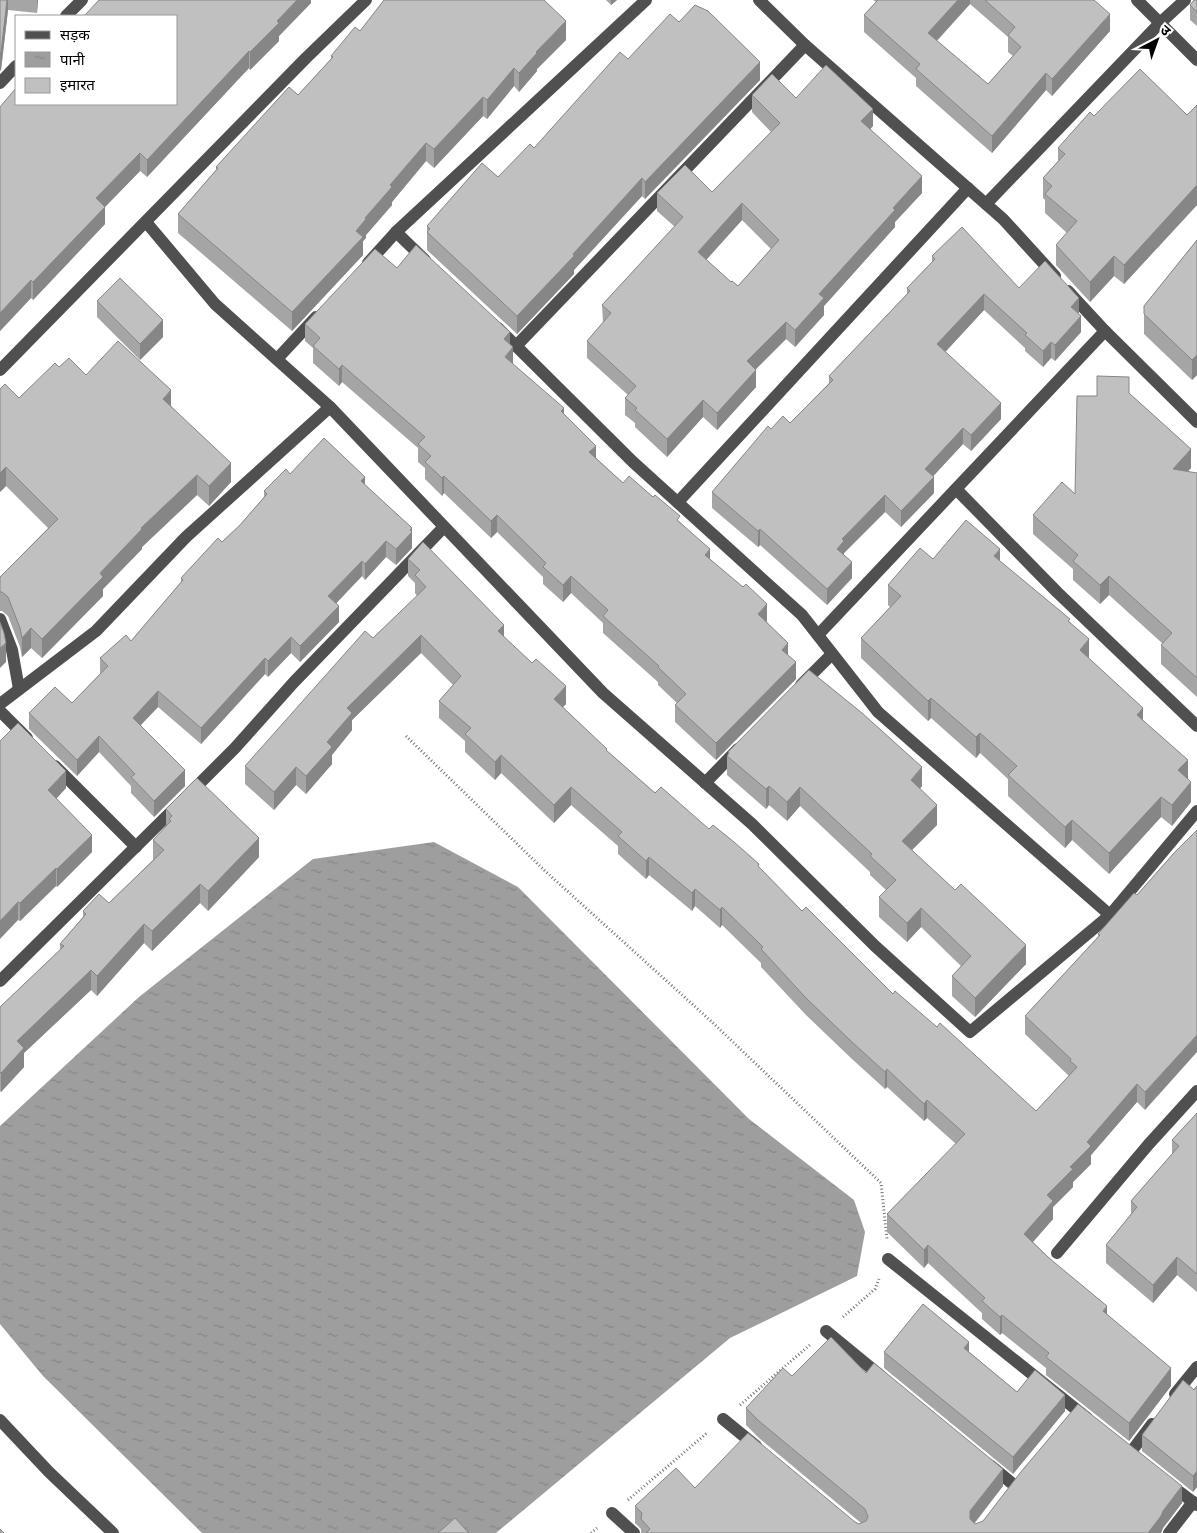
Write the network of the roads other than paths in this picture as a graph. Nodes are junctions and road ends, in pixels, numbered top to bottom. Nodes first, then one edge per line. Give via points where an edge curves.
1 (82, 0) edge
2 (366, 0) edge
3 (646, 0) edge
4 (759, 0) edge
5 (1137, 0) edge
6 (1185, 0) edge
7 (67, 15) edge
8 (1160, 23) junction
9 (805, 45) junction
10 (1197, 60) edge
11 (15, 67) edge
12 (0, 83) edge
13 (968, 188) junction
14 (986, 204) junction
15 (146, 222) junction
16 (396, 232) junction
17 (432, 266) edge
18 (356, 275) edge
19 (323, 310) edge
20 (488, 319) edge
21 (1105, 331) junction
22 (516, 346) junction
23 (277, 359) junction
24 (0, 370) edge
25 (330, 407) junction
26 (1197, 422) edge
27 (956, 489) junction
28 (678, 502) junction
29 (444, 527) junction
30 (0, 619) edge
31 (818, 635) junction
32 (832, 654) junction
33 (19, 689) junction
34 (792, 694) edge
35 (0, 704) edge
36 (0, 711) edge
37 (1197, 726) edge
38 (745, 742) edge
39 (34, 745) edge
40 (48, 759) edge
41 (704, 783) junction
42 (1197, 811) edge
43 (136, 847) junction
44 (1110, 916) junction
45 (0, 981) edge
46 (1197, 1091) edge
47 (1057, 1253) dead end
48 (888, 1259) road end
49 (826, 1331) road end
50 (1197, 1367) edge
51 (894, 1386) edge
52 (723, 1419) road end
53 (0, 1420) edge
54 (1100, 1428) edge
55 (1131, 1452) edge
56 (769, 1457) edge
57 (984, 1460) edge
58 (1157, 1474) edge
59 (1014, 1485) edge
60 (1195, 1504) edge
61 (612, 1513) road end
62 (113, 1533) edge
63 (634, 1533) edge
64 (1169, 1533) edge

1 - 7 street
2 - 15 street
3 - 16 street
4 - 9 street
5 - 8 street
6 - 8 street
8 - 10 street
8 - 14 street
9 - 13 street
9 - 22 street
11 - 12 street
13 - 14 street
13 - 28 street
14 - 21 street
15 - 23 street via 215,304
15 - 24 street
16 - 17 street
16 - 18 street
19 - 23 street
20 - 22 street
21 - 26 street
21 - 27 street
22 - 28 street
23 - 25 street
25 - 29 street
25 - 33 street via 186,537 96,631
27 - 31 street
27 - 37 street via 1057,592
28 - 31 street via 802,615
29 - 41 street via 603,693
29 - 43 street via 235,748
30 - 33 street via 12,650
31 - 32 street
32 - 34 street
32 - 44 street via 878,712
33 - 35 street
36 - 39 street
38 - 41 street
40 - 43 street
41 - 44 street via 752,824 876,946 970,1032
42 - 44 street
43 - 45 street
46 - 47 street
48 - 54 street via 1073,1414
49 - 51 street
50 - 55 street
52 - 56 street
53 - 62 street
57 - 59 street
58 - 60 street
60 - 64 street
61 - 63 street

